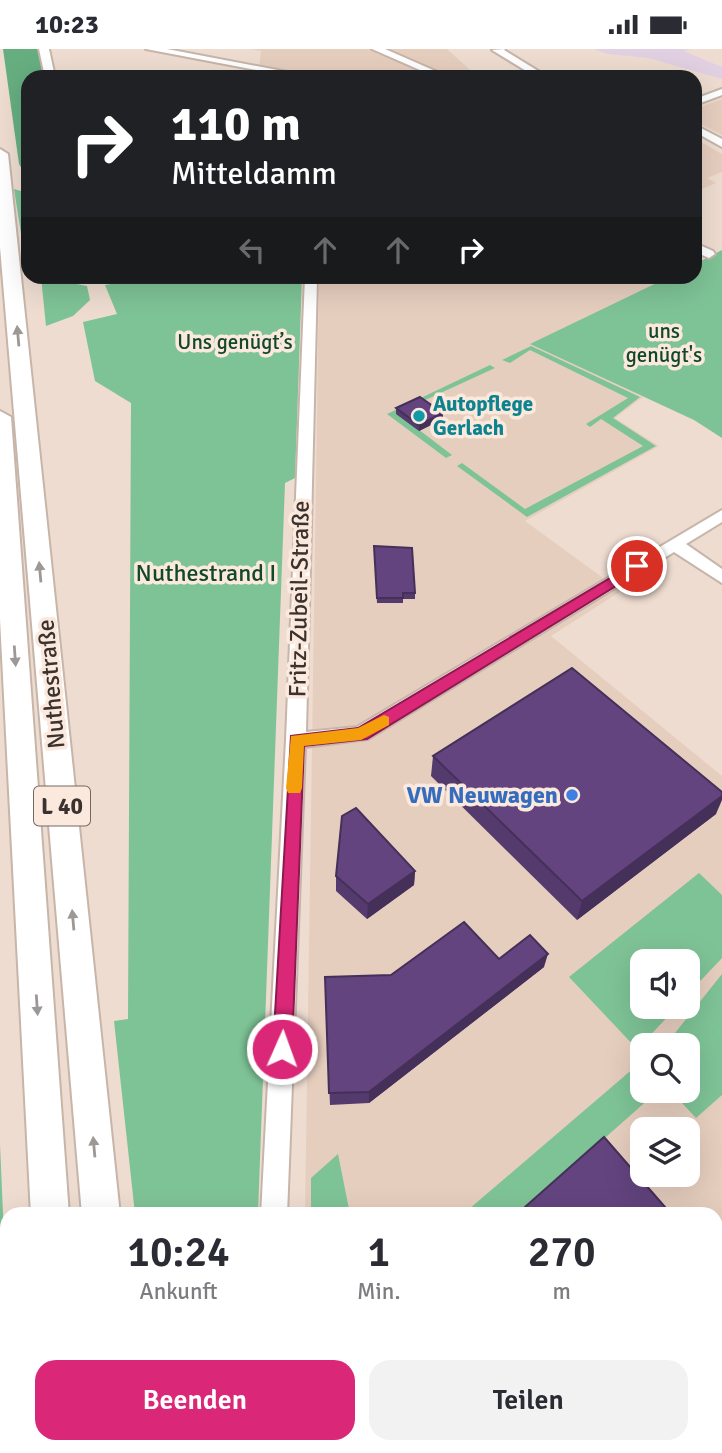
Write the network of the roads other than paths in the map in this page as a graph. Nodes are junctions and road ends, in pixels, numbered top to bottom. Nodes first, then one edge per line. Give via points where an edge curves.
1 (44, 49) edge
2 (151, 49) edge
3 (377, 49) edge
4 (500, 49) edge
5 (48, 70) edge
6 (276, 70) edge
7 (427, 70) edge
8 (531, 70) edge
9 (722, 92) edge
10 (702, 99) edge
11 (702, 132) edge
12 (722, 144) edge
13 (0, 154) edge
14 (702, 250) edge
15 (709, 254) dead end
16 (311, 284) edge
17 (0, 417) edge
18 (722, 515) edge
19 (674, 544) junction
20 (722, 577) edge
21 (296, 740) junction
22 (49, 1207) edge
23 (100, 1207) edge
24 (274, 1207) edge

1 - 5 street
2 - 6 street
3 - 7 street
4 - 8 street
9 - 10 street
11 - 12 street
23 -> 13 highway, Nuthestraße / L 40
14 - 15 street
16 - 21 street, Fritz-Zubeil-Straße
17 -> 22 highway, Nuthestraße / L 40
18 - 19 street
19 - 20 street
19 - 21 street via 361,734
21 - 24 street, Fritz-Zubeil-Straße

